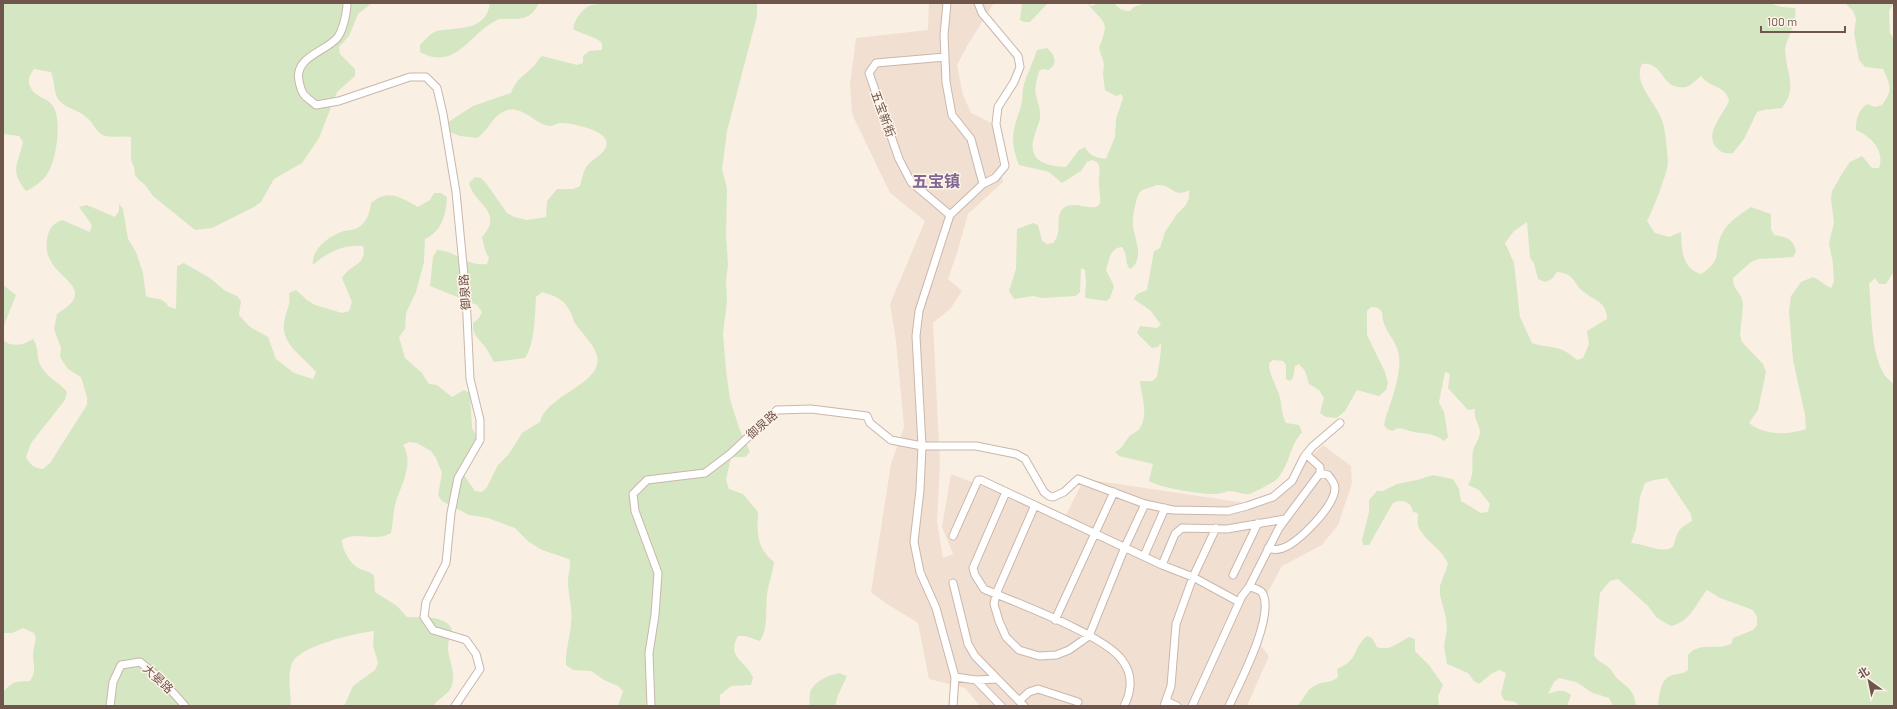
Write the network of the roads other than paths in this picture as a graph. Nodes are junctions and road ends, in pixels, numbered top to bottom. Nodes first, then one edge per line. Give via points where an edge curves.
1 (347, 3) edge
2 (947, 3) edge
3 (978, 3) edge
4 (945, 57) junction
5 (984, 184) junction
6 (950, 215) junction
7 (1340, 423) dead end
8 (922, 446) junction
9 (1306, 454) junction
10 (1320, 473) junction
11 (1006, 492) junction
12 (1114, 492) junction
13 (1145, 504) junction
14 (1035, 505) junction
15 (1165, 508) junction
16 (1285, 519) junction
17 (1258, 523) junction
18 (1216, 528) junction
19 (1095, 533) junction
20 (953, 536) dead end
21 (1125, 547) junction
22 (1268, 548) junction
23 (1144, 556) junction
24 (1162, 565) junction
25 (1233, 575) dead end
26 (1193, 577) junction
27 (953, 583) dead end
28 (1249, 587) junction
29 (996, 594) junction
30 (1239, 602) junction
31 (1055, 620) junction
32 (1089, 636) junction
33 (955, 677) junction
34 (996, 679) junction
35 (976, 680) junction
36 (1078, 702) dead end
37 (1165, 703) edge
38 (1022, 704) edge
39 (110, 706) edge
40 (185, 706) edge
41 (455, 706) edge
42 (651, 706) edge
43 (953, 706) edge
44 (1001, 706) edge
45 (1124, 706) edge
46 (1177, 706) edge
47 (1192, 706) edge
48 (1230, 706) edge

1 - 41 street, 御泉路 via 347,13 337,38 304,62 298,74 302,93 316,105 339,101 410,77 426,77 436,88 443,114 456,192 466,296 470,379 480,420 480,440 458,478 451,512 446,563 426,602 424,617 433,630 466,640 476,654 480,669
2 - 4 street
3 - 5 street via 982,13 1018,56 1020,66 1014,82 998,107 996,124 1005,166 995,178
4 - 5 street via 946,82 952,115 971,139
4 - 6 street, 五宝新街 via 876,63 869,72 900,159 911,182
5 - 6 street
6 - 8 street via 919,311 917,330
7 - 9 street
8 - 12 street via 976,446 1016,454 1025,459 1044,492 1053,497 1064,492 1078,479
8 - 33 street via 914,542 920,572 936,608
8 - 42 street, 御泉路 via 891,440 870,423 867,416 811,409 777,410 730,454 705,473 648,480 632,494 635,511 658,573 649,653
9 - 10 street via 1320,467
9 - 15 street via 1292,481 1273,496 1254,504 1228,511
10 - 16 street
10 - 22 street via 1328,475 1335,486 1327,507 1314,524 1283,548
11 - 14 street
11 - 20 street via 978,480
11 - 29 street via 973,568 984,589
12 - 13 street
12 - 19 street
13 - 15 street
13 - 21 street
14 - 19 street
14 - 29 street
15 - 23 street
16 - 17 street
16 - 22 street
17 - 18 street via 1227,529
17 - 25 street
18 - 24 street via 1182,528 1175,534
18 - 26 street
19 - 21 street
19 - 31 street
21 - 23 street
21 - 32 street
22 - 28 street
23 - 24 street
24 - 26 street
26 - 30 street
26 - 37 street via 1176,624 1172,686
27 - 34 street via 968,644 975,656
28 - 30 street
28 - 48 street via 1259,590 1263,595 1264,618 1261,632
29 - 31 street
29 - 32 street via 994,604 999,621 1006,637 1019,650 1038,656 1056,655 1069,650
30 - 47 street
31 - 32 street
32 - 45 street via 1122,658 1131,686 1130,696
33 - 35 street
33 - 43 street
34 - 35 street
34 - 38 street
35 - 44 street
36 - 38 street via 1038,689 1029,692
37 - 46 street
39 - 40 street, 大晏路 via 113,682 121,664 140,662 162,680

